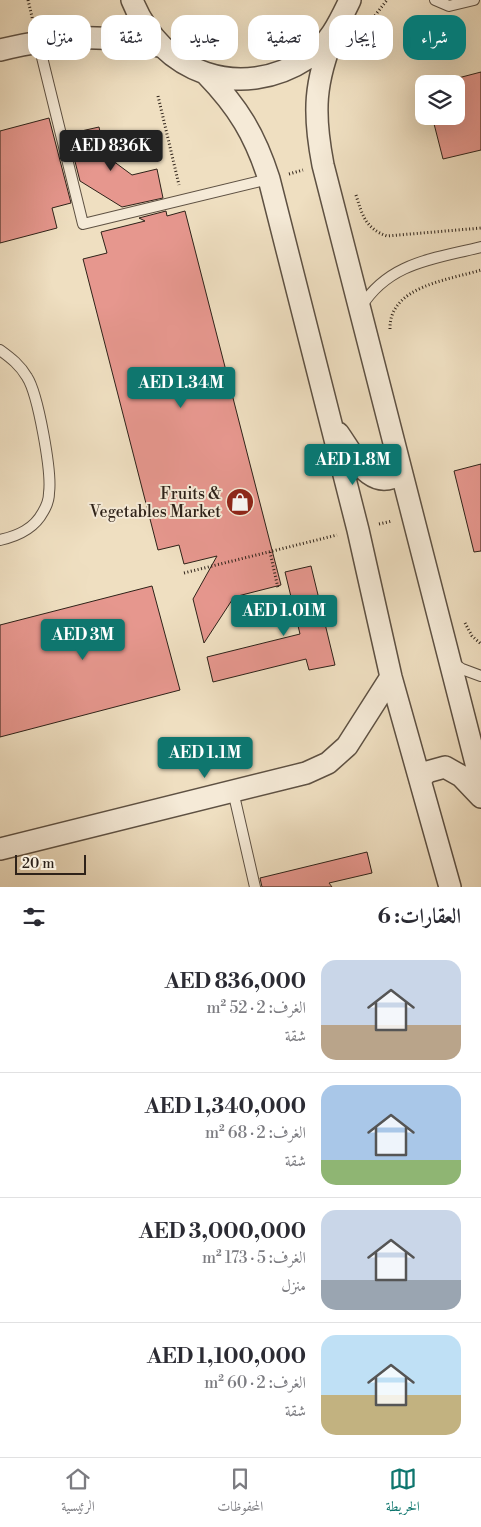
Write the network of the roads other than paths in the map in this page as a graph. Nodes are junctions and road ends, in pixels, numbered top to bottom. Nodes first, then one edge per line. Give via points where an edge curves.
1 (132, 0) edge
2 (350, 0) edge
3 (435, 0) edge
4 (474, 0) edge
5 (138, 15) edge
6 (343, 15) edge
7 (329, 38) edge
8 (28, 43) edge
9 (329, 47) edge
10 (161, 48) edge
11 (0, 50) edge
12 (43, 60) edge
13 (206, 74) junction
14 (269, 179) junction
15 (481, 247) edge
16 (359, 310) junction
17 (0, 350) edge
18 (331, 422) junction
19 (401, 473) junction
20 (0, 540) edge
21 (448, 660) junction
22 (481, 676) edge
23 (391, 677) junction
24 (421, 780) junction
25 (481, 783) edge
26 (233, 791) junction
27 (481, 797) edge
28 (0, 849) edge
29 (254, 887) edge
30 (450, 887) edge

1 - 5 street
2 - 6 street
3 - 4 lane via 449,6
7 - 13 street via 309,58 277,74 242,80
8 - 11 street
9 - 16 street via 316,97 316,132
10 - 13 street via 181,63
12 - 14 lane via 83,224
13 - 14 street via 245,121 259,148
14 - 18 street
15 - 16 lane via 400,269 377,286
16 - 19 street
17 - 20 lane via 16,361 36,398 50,477 50,495 32,526 17,536
18 - 19 street via 367,474 384,481
18 - 23 street
19 - 21 street
21 - 22 lane
21 - 25 street
23 - 24 street
23 - 26 street via 347,746 328,763 306,773
24 - 27 street via 427,772 445,767 461,776
24 - 30 street
26 - 28 street
26 - 29 lane

